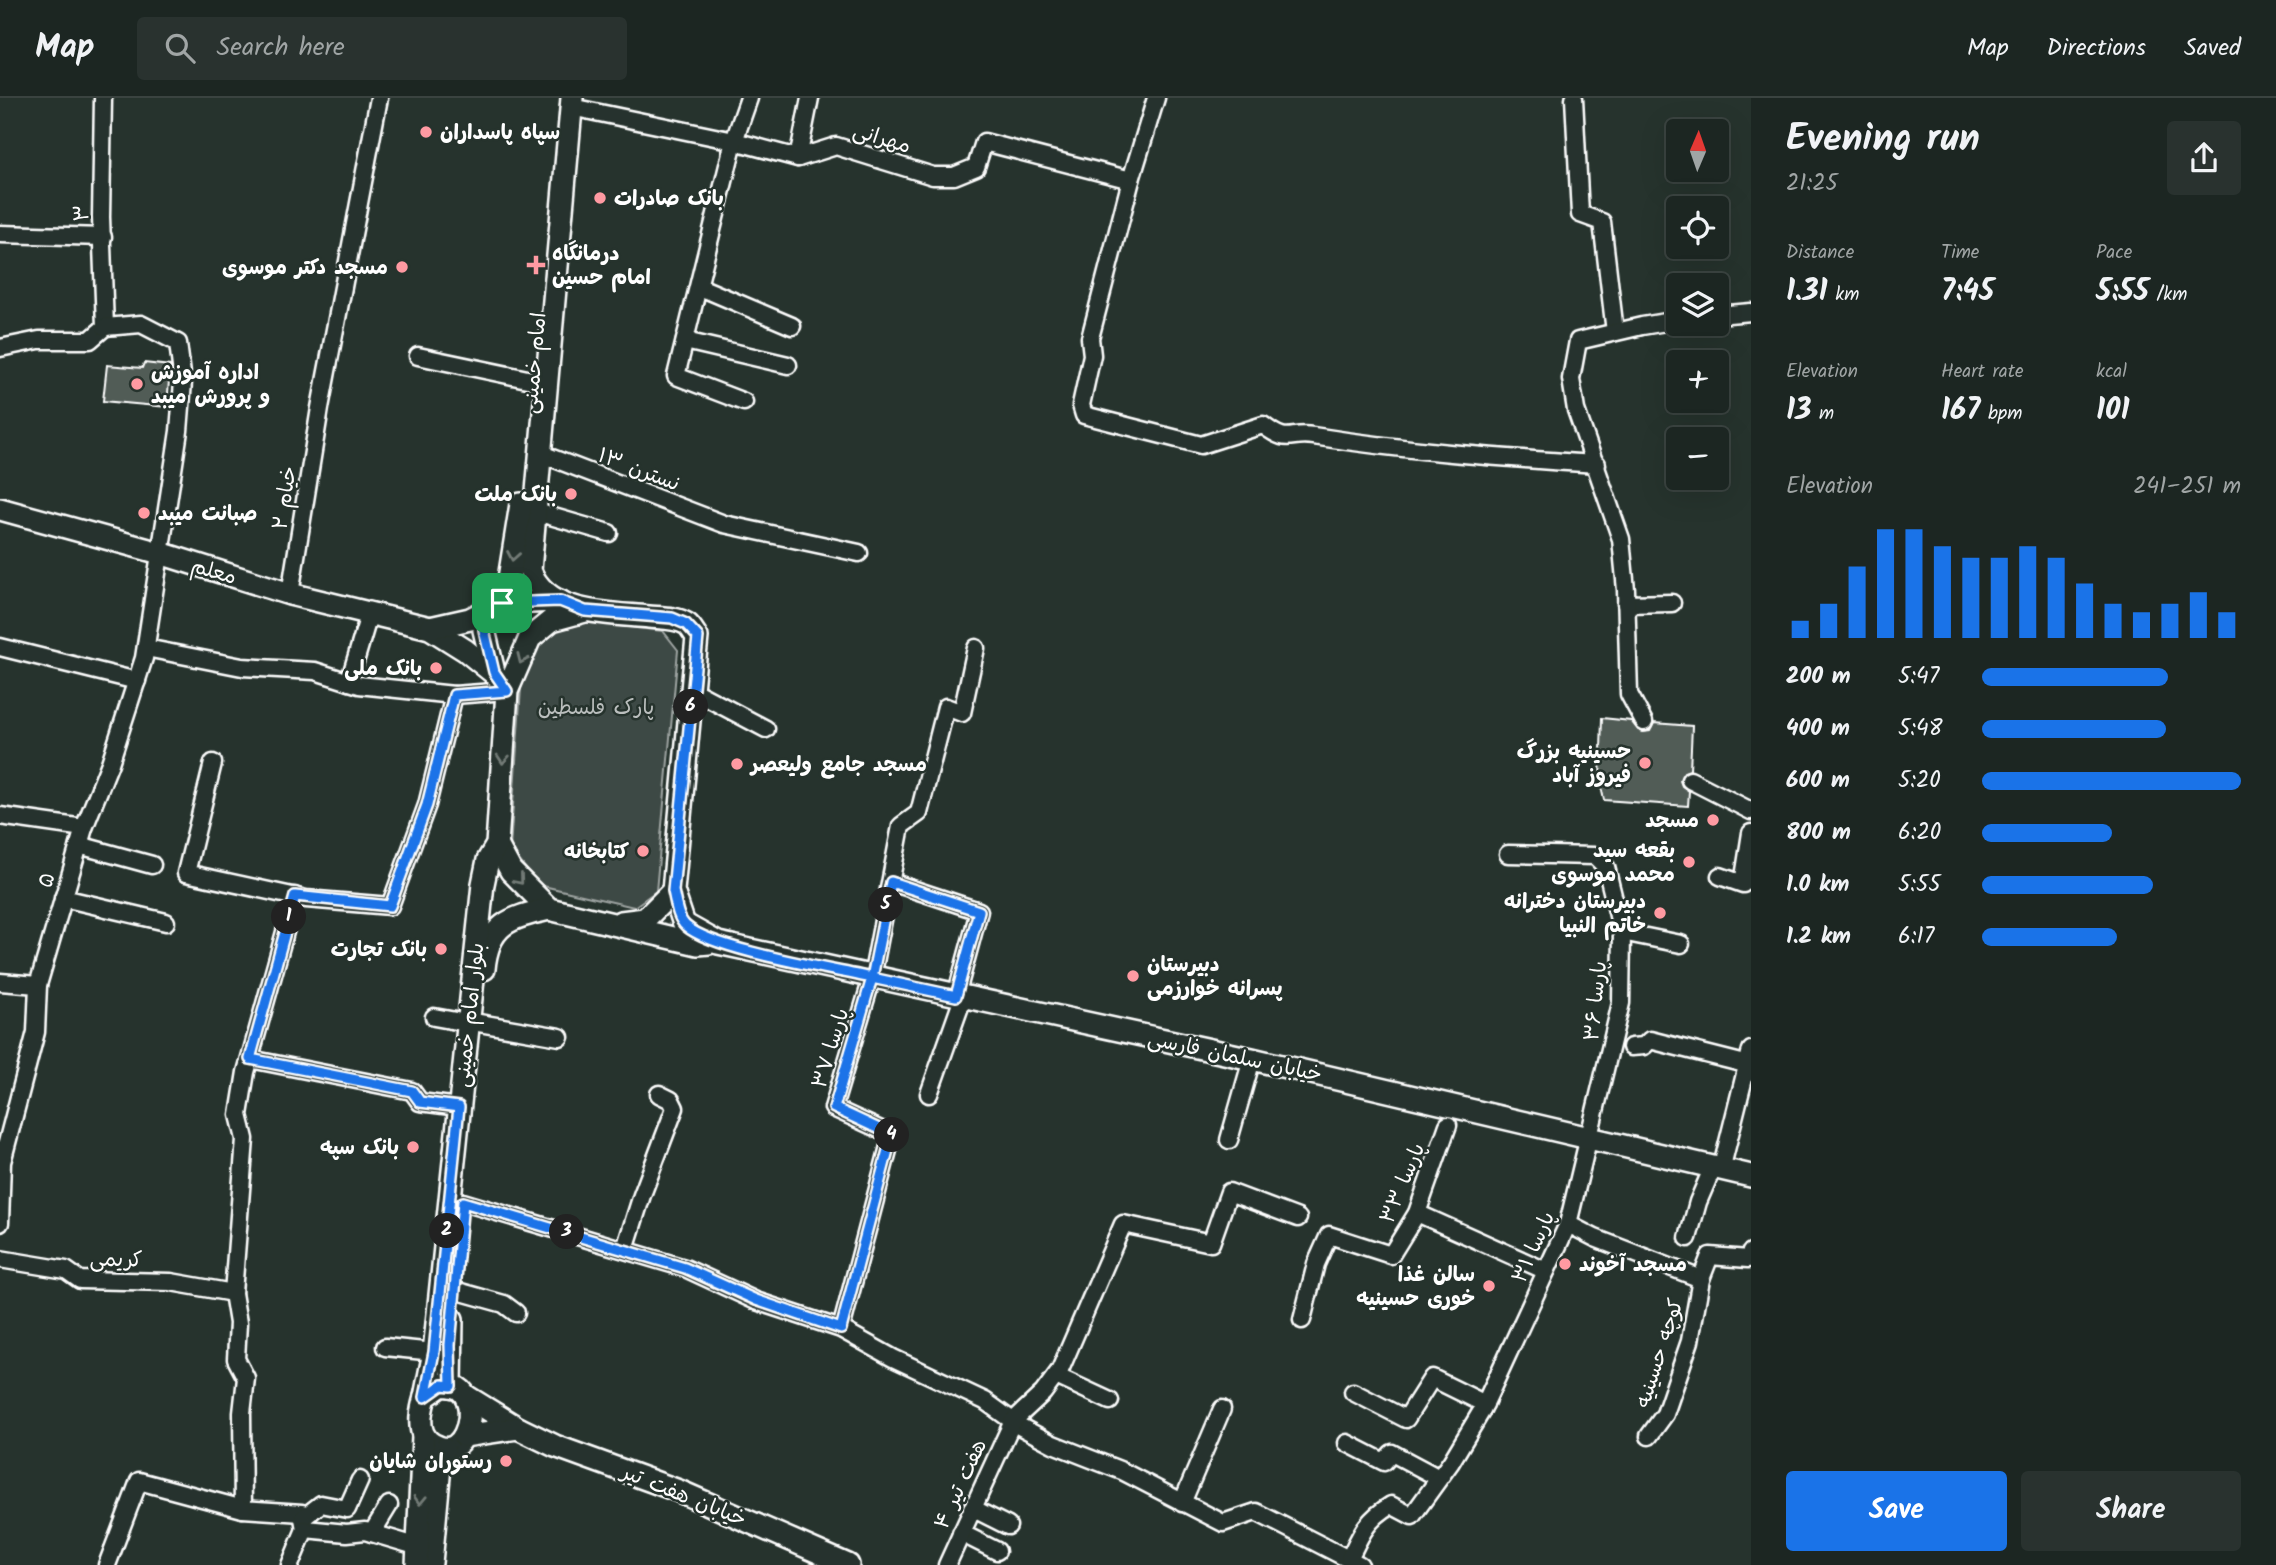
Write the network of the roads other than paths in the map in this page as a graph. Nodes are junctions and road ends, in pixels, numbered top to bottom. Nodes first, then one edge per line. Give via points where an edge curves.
1 (103, 98) edge
2 (379, 98) edge
3 (749, 98) edge
4 (810, 98) edge
5 (1156, 98) edge
6 (1574, 98) edge
7 (567, 101) edge
8 (734, 141) junction
9 (798, 158) junction
10 (1131, 180) junction
11 (0, 234) edge
12 (103, 237) junction
13 (700, 287) junction
14 (1751, 312) edge
15 (1729, 314) edge
16 (1666, 322) edge
17 (792, 326) dead end
18 (105, 327) junction
19 (1615, 332) junction
20 (685, 341) junction
21 (0, 348) edge
22 (418, 356) dead end
23 (788, 365) dead end
24 (533, 380) junction
25 (744, 402) dead end
26 (539, 453) junction
27 (1597, 464) junction
28 (0, 509) edge
29 (533, 511) junction
30 (609, 533) dead end
31 (859, 553) dead end
32 (160, 554) junction
33 (290, 594) junction
34 (505, 594) junction
35 (560, 601) junction
36 (1672, 603) dead end
37 (1626, 604) junction
38 (585, 611) junction
39 (369, 615) junction
40 (430, 628) junction
41 (0, 647) edge
42 (146, 648) junction
43 (976, 648) dead end
44 (494, 672) junction
45 (137, 681) junction
46 (349, 682) junction
47 (692, 690) junction
48 (507, 691) junction
49 (454, 695) junction
50 (1644, 722) dead end
51 (766, 730) dead end
52 (213, 762) dead end
53 (1690, 780) dead end
54 (1751, 811) edge
55 (0, 817) edge
56 (83, 828) junction
57 (1751, 833) edge
58 (79, 845) junction
59 (497, 845) junction
60 (1507, 854) dead end
61 (152, 865) dead end
62 (1720, 876) dead end
63 (891, 882) junction
64 (673, 891) junction
65 (295, 896) junction
66 (63, 898) junction
67 (549, 909) junction
68 (166, 922) dead end
69 (609, 924) junction
70 (1622, 932) junction
71 (718, 943) junction
72 (1681, 944) dead end
73 (872, 978) junction
74 (0, 982) edge
75 (38, 985) junction
76 (959, 997) junction
77 (434, 1017) dead end
78 (473, 1023) junction
79 (560, 1037) dead end
80 (1630, 1047) dead end
81 (1750, 1058) edge
82 (250, 1059) junction
83 (1252, 1059) junction
84 (660, 1094) dead end
85 (929, 1094) dead end
86 (1746, 1095) edge
87 (459, 1107) junction
88 (1448, 1125) dead end
89 (1590, 1139) junction
90 (1229, 1140) dead end
91 (1717, 1168) junction
92 (1751, 1176) edge
93 (463, 1202) junction
94 (1417, 1213) junction
95 (1298, 1218) dead end
96 (0, 1223) edge
97 (1568, 1224) junction
98 (1688, 1238) dead end
99 (625, 1249) junction
100 (1751, 1252) edge
101 (0, 1259) edge
102 (1546, 1270) junction
103 (1701, 1279) junction
104 (454, 1290) junction
105 (233, 1293) junction
106 (516, 1313) dead end
107 (1302, 1320) dead end
108 (841, 1329) junction
109 (385, 1347) dead end
110 (434, 1352) junction
111 (1056, 1376) junction
112 (459, 1391) junction
113 (1353, 1392) dead end
114 (425, 1397) junction
115 (1110, 1401) dead end
116 (1485, 1404) junction
117 (1222, 1409) dead end
118 (1017, 1424) junction
119 (518, 1428) junction
120 (423, 1436) junction
121 (464, 1436) junction
122 (1649, 1436) dead end
123 (1347, 1443) dead end
124 (444, 1449) junction
125 (1439, 1478) junction
126 (360, 1480) dead end
127 (1182, 1503) junction
128 (389, 1506) dead end
129 (972, 1508) junction
130 (243, 1509) junction
131 (304, 1524) junction
132 (1008, 1526) dead end
133 (961, 1532) junction
134 (372, 1533) junction
135 (997, 1551) dead end
136 (418, 1556) edge
137 (948, 1561) edge
138 (1354, 1562) edge
139 (107, 1565) edge
140 (290, 1565) edge
141 (431, 1565) edge
142 (848, 1565) edge
143 (965, 1565) edge

1 - 12 street, ۳
2 - 33 street, خیام ۲
3 - 8 street
4 - 9 street
5 - 10 street
6 - 19 street via 1580,214 1602,222
7 - 8 street
7 - 24 main road, امام خمینی
7 - 26 main road, امام خمینی
8 - 9 street
8 - 13 street
9 - 10 street, مهرانی via 836,146 933,176 954,176 976,167 984,142
10 - 27 street via 1090,338 1092,355 1081,405 1084,415 1201,445 1263,425 1277,436 1293,438 1309,435 1492,459
11 - 12 street
12 - 18 street, ۳
13 - 17 street
13 - 20 street
14 - 15 street
16 - 19 street
18 - 21 street via 90,340 39,340
18 - 32 street, ۵ via 141,324 178,343 183,382 179,431
19 - 27 street via 1578,341 1571,379 1576,410
20 - 23 street
20 - 25 street via 676,376
22 - 24 street
24 -> 34 main road, امام خمینی via 519,523
26 - 29 main road, امام خمینی
26 - 31 street, نسترن ۱۳ via 724,524
27 - 37 street via 1621,539
28 - 32 main road, معلم
29 - 30 street
29 - 35 main road, امام خمینی via 530,570 534,583
32 - 33 main road, معلم
32 - 42 street, ۵
33 - 39 main road, معلم
34 - 35 main road
34 - 40 main road via 470,619
34 - 44 main road via 484,630
35 - 38 main road
36 - 37 street
37 - 50 street via 1629,694
38 - 47 main road via 672,618 686,624 698,637
38 -> 48 main road, بلوار امام خمینی via 552,620 530,638
39 - 40 main road, معلم
39 - 46 street
40 - 44 main road
41 - 45 street
42 - 45 street, ۵
42 - 46 street via 242,667 315,671
43 - 63 street via 962,713 946,707 919,813 901,826
44 - 48 main road
45 - 56 street, ۵
46 - 49 street
47 - 51 street
47 - 64 main road
48 - 49 street
48 -> 59 main road, بلوار امام خمینی
49 - 65 street via 427,805 390,906
52 - 65 street via 186,873
53 - 54 street
55 - 56 street
56 - 58 street, ۵
57 - 62 street via 1742,884
58 - 61 street
58 - 66 street, ۵
59 -> 67 main road via 511,871
59 - 78 main road, بلوار امام خمینی via 483,884
60 - 70 street, پارسا ۳۶ via 1595,856 1606,867
63 - 73 street
63 - 76 street via 979,911
64 - 69 main road via 645,919
64 - 71 main road via 684,924
65 - 82 street
66 - 68 street
66 - 75 street, ۵
67 - 69 main road
67 - 78 main road, بلوار امام خمینی via 503,923 486,950
69 - 71 main road via 698,944
70 - 72 street
70 - 89 street, پارسا ۳۶ via 1621,1003
71 - 73 main road, خیابان سلمان فارسی
73 - 76 main road, خیابان سلمان فارسی
73 - 108 street, پارسا ۳۷ via 834,1108 892,1135
74 - 75 street
75 - 96 street, ۵ via 36,1032 2,1162
76 - 83 main road, خیابان سلمان فارسی
76 - 85 street
77 - 78 street
78 - 79 street
78 - 87 main road, بلوار امام خمینی
78 - 93 main road, بلوار امام خمینی
80 - 81 street via 1644,1046 1650,1040
81 - 86 street
82 - 87 street via 412,1091 420,1102
82 - 105 street via 239,1115 245,1139
83 - 89 main road, خیابان سلمان فارسی
83 - 90 street
84 - 99 street via 675,1108
86 - 91 street
87 - 110 main road, بلوار امام خمینی
88 - 94 street, پارسا ۳۳
89 - 91 main road, خیابان سلمان فارسی
89 - 97 street, پارسا ۳۱
91 - 92 main road, خیابان سلمان فارسی
91 - 98 street via 1698,1202
93 - 99 street
93 - 104 main road, بلوار امام خمینی
94 - 102 street
94 - 107 street, پارسا ۳۳ via 1391,1255 1329,1236 1316,1264
95 - 111 street via 1229,1192 1211,1242 1123,1224
97 - 102 street, پارسا ۳۱
97 - 103 street
99 - 108 street
100 - 103 street via 1748,1259 1710,1256
101 - 105 street, کریمی via 66,1270 80,1280 171,1282
102 - 116 street, پارسا ۳۱
103 - 122 street, کوچه حسینیه via 1690,1341 1665,1414
104 - 106 street via 504,1304
104 - 112 main road, بلوار امام خمینی via 450,1345
105 - 130 street via 238,1323 236,1359 246,1378
108 - 118 street via 985,1401
109 - 110 street
110 - 114 main road, بلوار امام خمینی
111 - 115 street
111 - 118 street
112 - 114 main road via 442,1385
112 - 119 main road, خیابان هفت تیر
112 - 121 main road via 469,1410
113 - 116 street via 1406,1419 1432,1378
114 - 120 main road via 420,1422
116 - 125 street, پارسا ۳۱
117 - 127 street
118 - 127 street
118 - 129 street, هفت تیر ۴
119 - 121 main road
119 - 142 main road, خیابان هفت تیر via 679,1491
120 - 124 main road
120 -> 136 main road
121 - 124 main road
123 - 125 street via 1384,1462 1392,1453
124 - 141 main road
125 - 138 street, پارسا ۳۱ via 1412,1516 1391,1505 1367,1522
126 - 131 street via 347,1509 321,1504
127 - 138 street via 1223,1523 1256,1512
128 - 134 street
129 - 132 street
129 - 133 street, هفت تیر ۴
130 - 131 street via 302,1513
130 - 139 street via 139,1481
131 - 134 street
131 - 140 street
133 - 135 street
133 - 137 street, هفت تیر ۴
134 - 136 street
137 - 143 street

